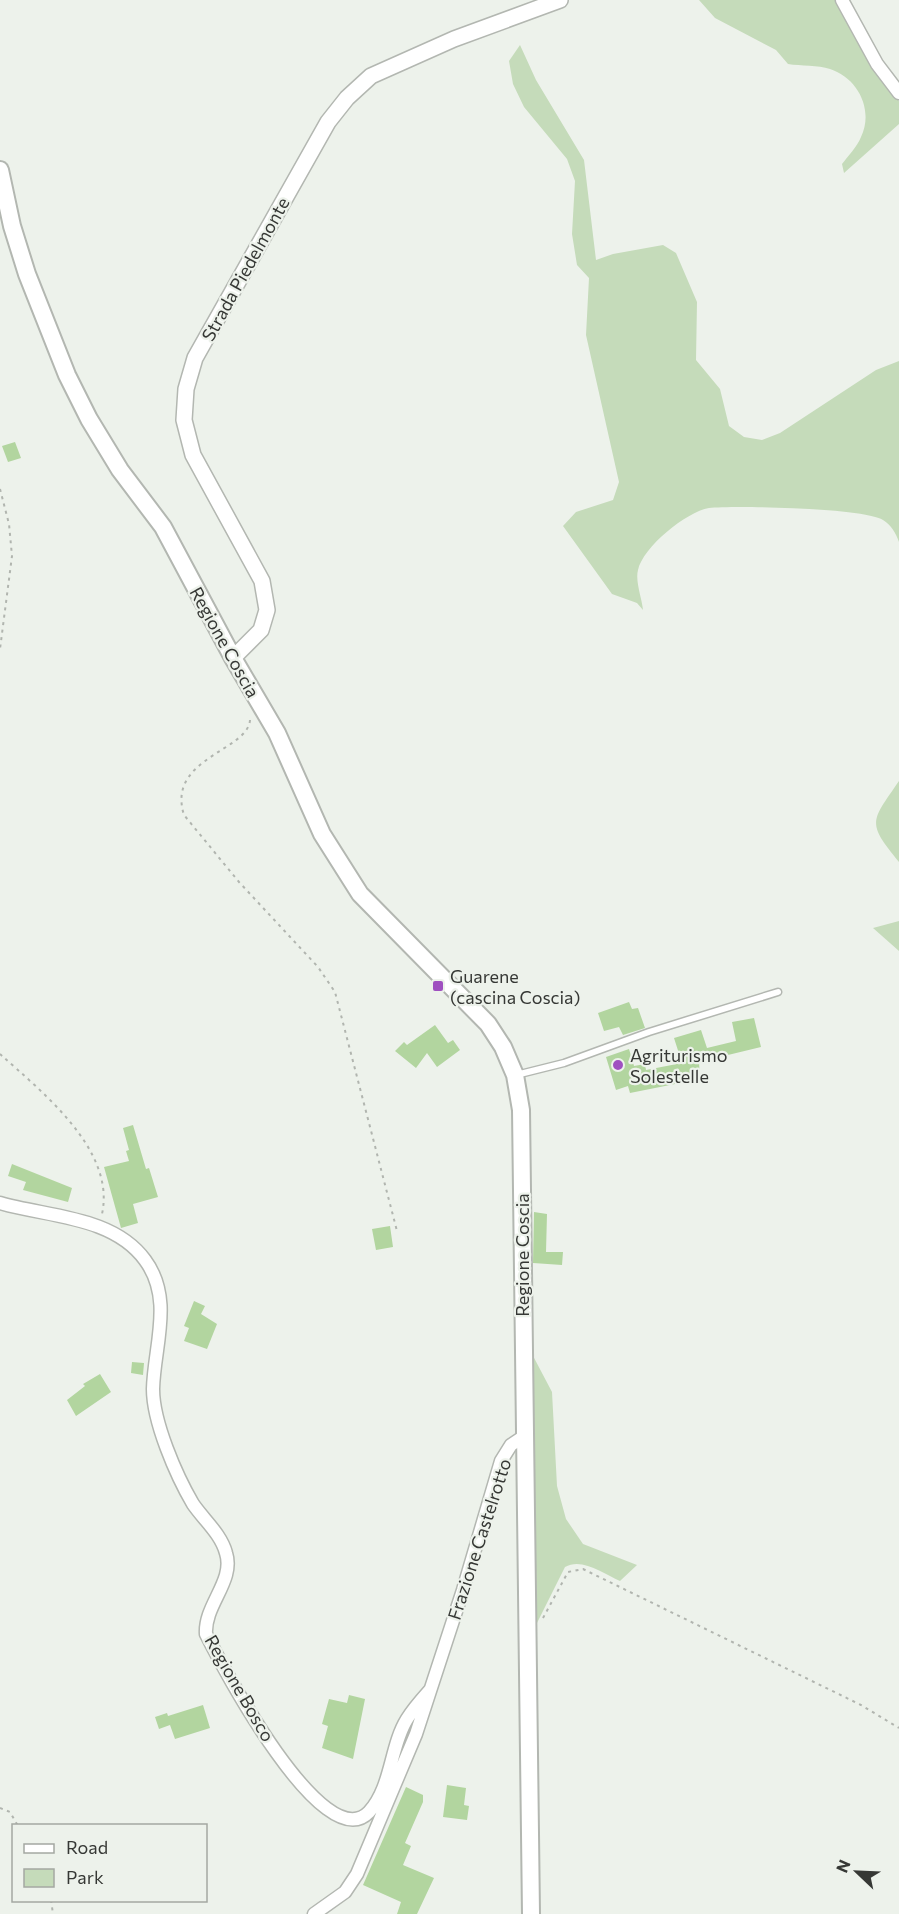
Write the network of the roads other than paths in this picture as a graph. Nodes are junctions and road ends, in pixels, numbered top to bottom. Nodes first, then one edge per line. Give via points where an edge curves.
1 (560, 0) edge
2 (842, 0) edge
3 (899, 93) edge
4 (0, 170) edge
5 (233, 658) junction
6 (778, 992) dead end
7 (515, 1075) junction
8 (0, 1203) edge
9 (526, 1435) junction
10 (430, 1690) junction
11 (314, 1914) edge
12 (531, 1914) edge

1 - 5 street, Strada Piedelmonte via 396,64 371,76 347,98 328,122 195,358 186,389 184,420 193,455 262,581 267,610 261,630
2 - 3 street via 877,64
4 - 5 main road, Regione Coscia via 27,274 67,375 120,470 163,527
5 - 7 main road, Regione Coscia via 277,733 322,834 354,885 488,1024
6 - 7 lane via 564,1063
7 - 9 main road, Regione Coscia via 521,1110
8 - 10 street, Regione Bosco via 99,1226 145,1260 160,1294 153,1389 157,1415 178,1475 226,1553 228,1567 208,1610 206,1634 295,1779 327,1811 344,1820 356,1820 368,1813 390,1768 406,1720
9 - 10 street, Frazione Castelrotto via 510,1445 501,1461
9 - 12 main road, Frazione Castelrotto
10 - 11 street, Frazione Castelrotto via 416,1734 357,1874 345,1892

